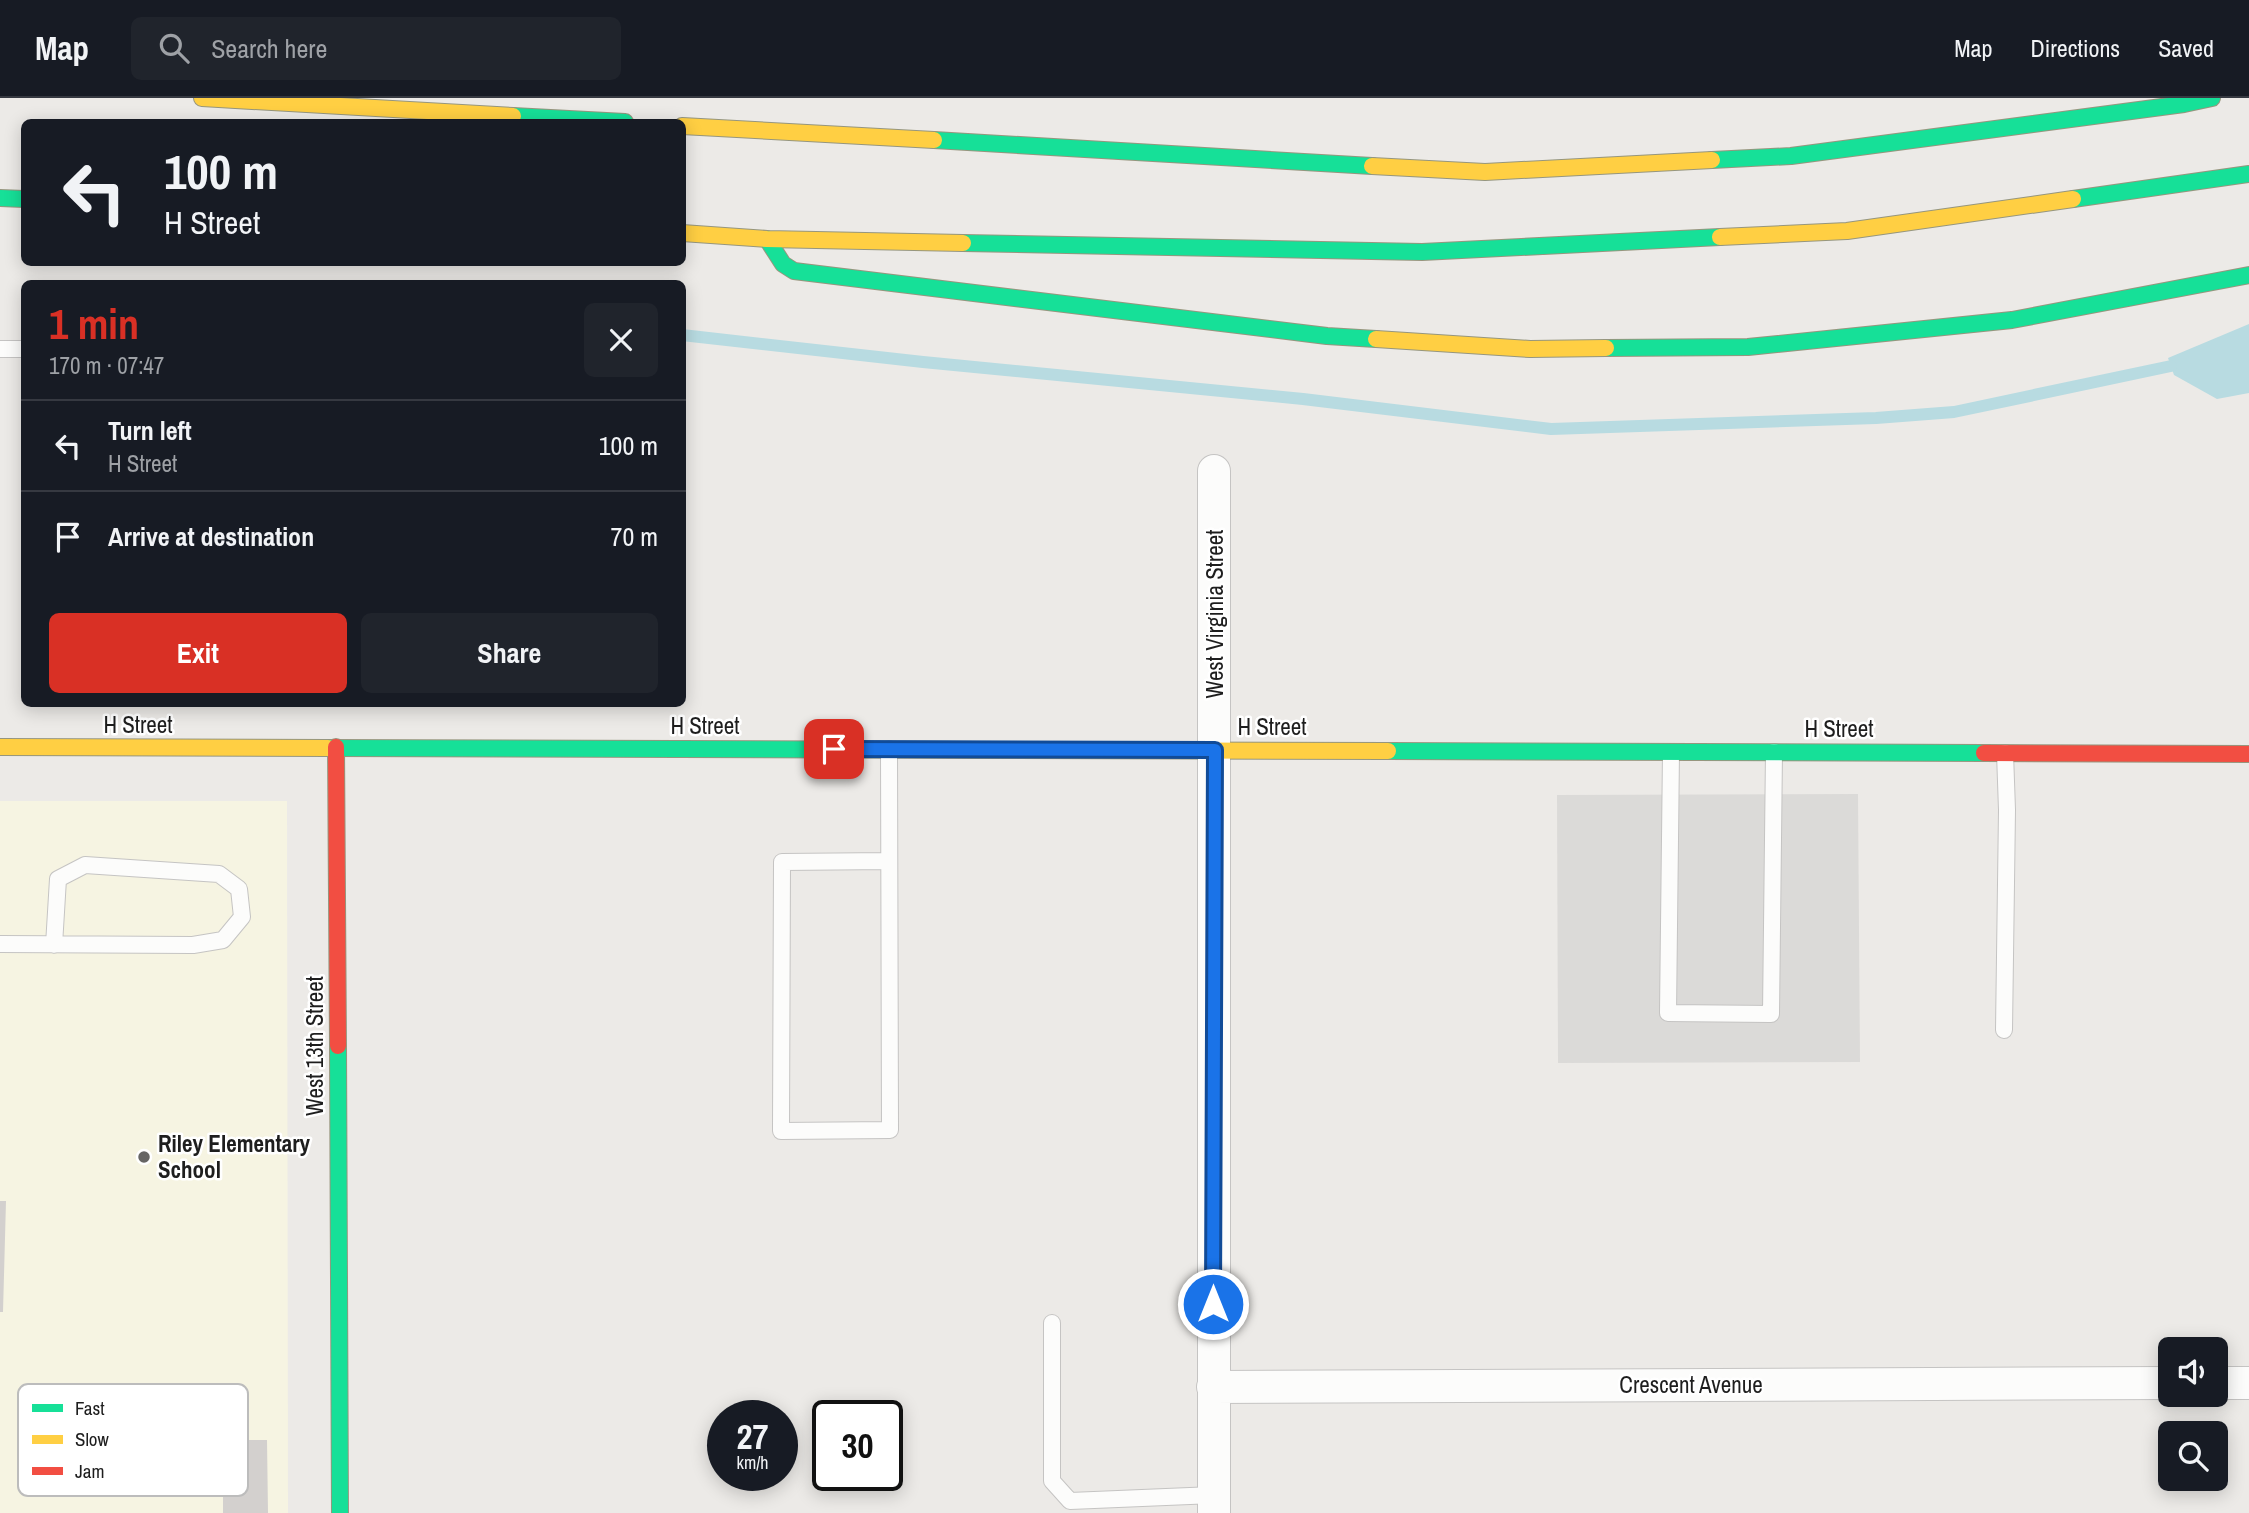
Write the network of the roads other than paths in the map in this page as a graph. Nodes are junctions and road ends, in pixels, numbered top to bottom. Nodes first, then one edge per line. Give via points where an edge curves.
1 (202, 98) edge
2 (2211, 98) edge
3 (572, 119) edge
4 (686, 126) edge
5 (2249, 174) edge
6 (0, 198) edge
7 (21, 199) edge
8 (686, 233) edge
9 (767, 239) junction
10 (2249, 275) edge
11 (0, 349) edge
12 (21, 349) edge
13 (1214, 471) dead end
14 (0, 747) edge
15 (337, 747) junction
16 (889, 749) junction
17 (1215, 750) junction
18 (1671, 752) junction
19 (1774, 752) junction
20 (2005, 753) junction
21 (2249, 754) edge
22 (889, 861) junction
23 (0, 944) edge
24 (54, 945) junction
25 (2004, 1030) dead end
26 (1052, 1323) dead end
27 (2158, 1383) edge
28 (2228, 1383) edge
29 (2249, 1383) edge
30 (1213, 1387) junction
31 (1214, 1504) edge
32 (340, 1513) edge

1 - 3 main road
2 - 4 main road via 1791,156 1485,172
5 - 9 main road via 1847,231 1422,252
6 - 7 main road
8 - 9 main road
9 - 10 main road via 783,264 794,271 1327,336 1530,349 1748,347 2012,320
11 - 12 lane
13 - 17 street, West Virginia Street
14 - 15 main road, H Street
15 - 16 main road, H Street
15 - 32 main road, West 13th Street
16 - 17 main road, H Street
16 - 22 lane
17 - 18 main road, H Street
17 - 30 street, West Virginia Street
18 - 19 main road, H Street
18 - 19 lane via 1668,1013 1771,1014
19 - 20 main road, H Street
20 - 21 main road, H Street
20 - 25 lane
22 - 22 lane via 890,1130 781,1131 782,862
23 - 24 lane
24 - 24 lane via 58,879 85,865 219,874 239,889 242,917 223,940 192,945
26 - 31 lane via 1052,1481 1070,1501
27 - 30 street, Crescent Avenue
28 - 29 street
30 - 31 street, West Virginia Street

